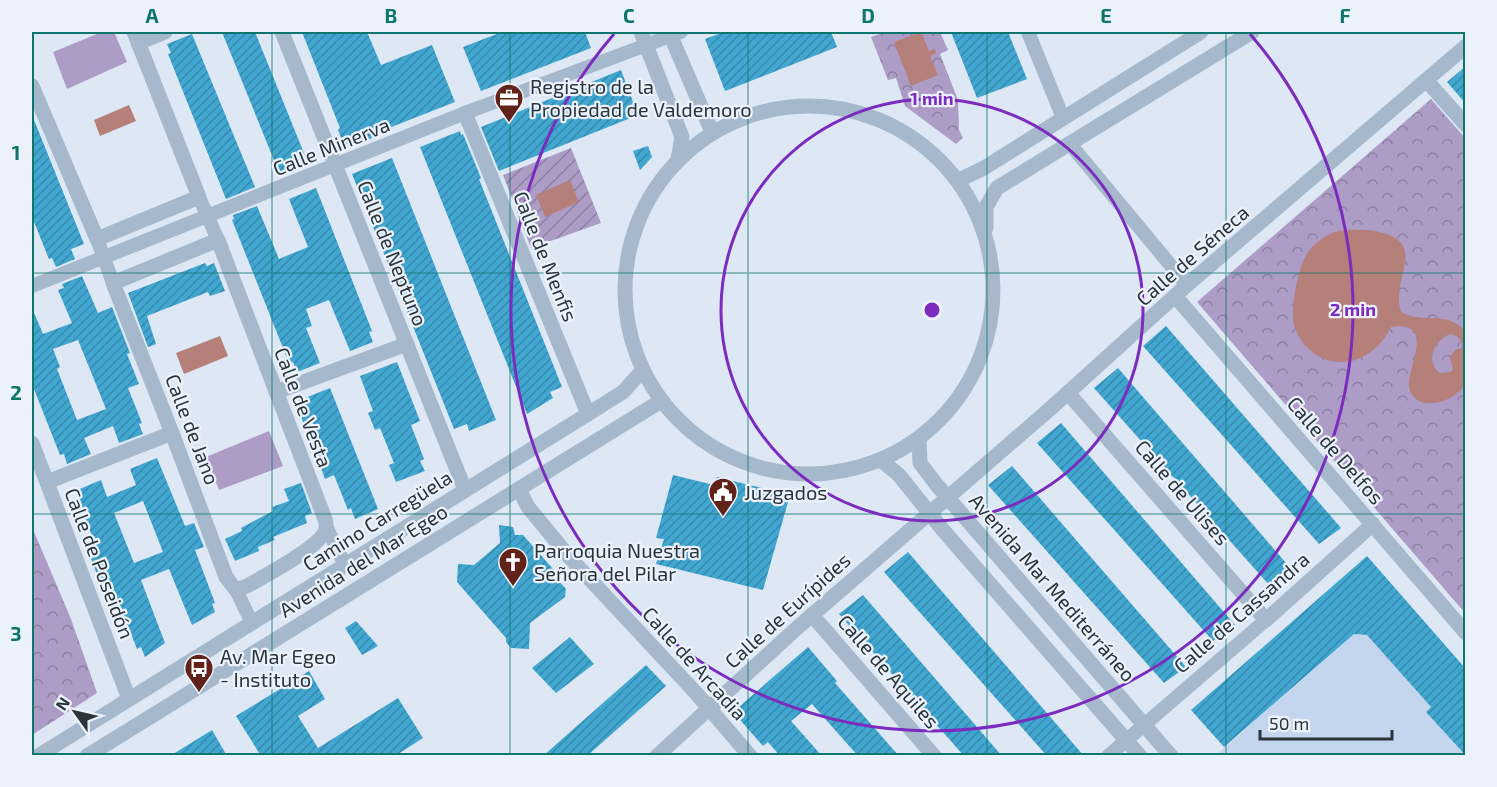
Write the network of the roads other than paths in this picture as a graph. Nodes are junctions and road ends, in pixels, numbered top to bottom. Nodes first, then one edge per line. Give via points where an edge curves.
1 (165, 32) edge
2 (282, 32) edge
3 (1028, 32) edge
4 (1201, 32) edge
5 (1252, 32) edge
6 (674, 33) edge
7 (136, 37) edge
8 (644, 38) edge
9 (1466, 46) edge
10 (1426, 80) junction
11 (32, 86) edge
12 (465, 113) junction
13 (1063, 118) junction
14 (1466, 125) edge
15 (712, 132) junction
16 (1070, 144) junction
17 (678, 159) junction
18 (335, 167) junction
19 (959, 180) junction
20 (199, 198) junction
21 (207, 216) junction
22 (986, 231) junction
23 (97, 239) junction
24 (218, 240) junction
25 (104, 257) junction
26 (113, 283) junction
27 (1187, 285) junction
28 (32, 286) edge
29 (1175, 296) junction
30 (407, 344) junction
31 (642, 370) junction
32 (276, 392) junction
33 (1068, 393) junction
34 (661, 401) junction
35 (588, 414) junction
36 (172, 433) junction
37 (919, 439) junction
38 (32, 443) edge
39 (882, 460) junction
40 (47, 482) junction
41 (519, 489) junction
42 (465, 490) junction
43 (947, 498) junction
44 (929, 514) junction
45 (1373, 524) junction
46 (327, 528) junction
47 (345, 565) junction
48 (236, 590) junction
49 (812, 615) junction
50 (1266, 620) junction
51 (252, 623) junction
52 (1466, 633) edge
53 (129, 699) junction
54 (709, 708) junction
55 (1135, 732) junction
56 (38, 756) edge
57 (87, 756) edge
58 (657, 756) edge
59 (750, 756) edge
60 (934, 756) edge
61 (1108, 756) edge
62 (1140, 756) edge
63 (1171, 756) edge

1 - 7 street, Calle de Vesta
2 - 18 street, Calle de Neptuno
3 - 13 street
4 - 13 street
5 - 16 street
6 - 8 street, Calle Minerva
6 - 15 street
7 - 20 street, Calle de Vesta
8 - 12 street, Calle Minerva
8 - 17 street via 682,137
9 - 10 street, Calle de Séneca
10 - 14 street
10 - 27 street, Calle de Séneca
11 - 23 street, Calle de Jano
12 - 18 street, Calle Minerva
12 - 35 street, Calle de Menfis
13 - 19 street
15 - 17 street
15 - 19 street via 763,110 818,104 872,115 920,141
16 - 22 street via 997,188 986,207
16 - 27 street
17 - 31 street via 647,200 629,248 624,299
18 - 21 street, Calle Minerva
18 - 30 street, Calle de Neptuno
19 - 22 street
20 - 21 street, Calle de Vesta
20 - 23 street
21 - 24 street, Calle de Vesta
21 - 25 street, Calle Minerva
22 - 37 street via 995,288 986,346 960,398
23 - 25 street, Calle de Jano
24 - 26 street
24 - 32 street, Calle de Vesta
25 - 26 street, Calle de Jano
25 - 28 street, Calle Minerva
26 - 36 street, Calle de Jano
27 - 29 street, Calle de Séneca
29 - 33 street, Calle de Séneca
29 - 45 street, Calle de Delfos
30 - 32 street
30 - 42 street, Calle de Neptuno
31 - 34 street
31 - 35 street, Camino Carregüela via 623,392
32 - 46 street, Calle de Vesta
33 - 43 street, Calle de Séneca
33 - 50 street, Calle de Ulises
34 - 39 street via 733,459 782,473 816,476
34 - 41 street, Avenida del Mar Egeo
35 - 42 street, Camino Carregüela
36 - 40 street
36 - 48 street, Calle de Jano via 226,577
37 - 39 street
37 - 43 street, Avenida Mar Mediterráneo via 920,463
38 - 40 street, Calle de Poseidón
39 - 44 street, Avenida Mar Mediterráneo
40 - 53 street, Calle de Poseidón
41 - 54 street, Calle de Arcadia via 528,507 570,558
41 - 57 street, Avenida del Mar Egeo
42 - 47 street, Camino Carregüela
43 - 44 street, Calle de Eurípides
43 - 55 street, Avenida Mar Mediterráneo
44 - 49 street, Calle de Eurípides
44 - 55 street, Avenida Mar Mediterráneo
45 - 50 street, Calle de Cassandra
45 - 52 street, Calle de Delfos
46 - 47 street
46 - 48 street via 311,547
47 - 51 street, Camino Carregüela
48 - 51 street
49 - 54 street, Calle de Eurípides
49 - 60 street, Calle de Aquiles
50 - 55 street, Calle de Cassandra
51 - 53 street, Camino Carregüela
53 - 56 street
54 - 58 street, Calle de Eurípides
54 - 59 street, Calle de Arcadia
55 - 61 street, Calle de Cassandra
55 - 62 street, Avenida Mar Mediterráneo
55 - 63 street, Avenida Mar Mediterráneo

